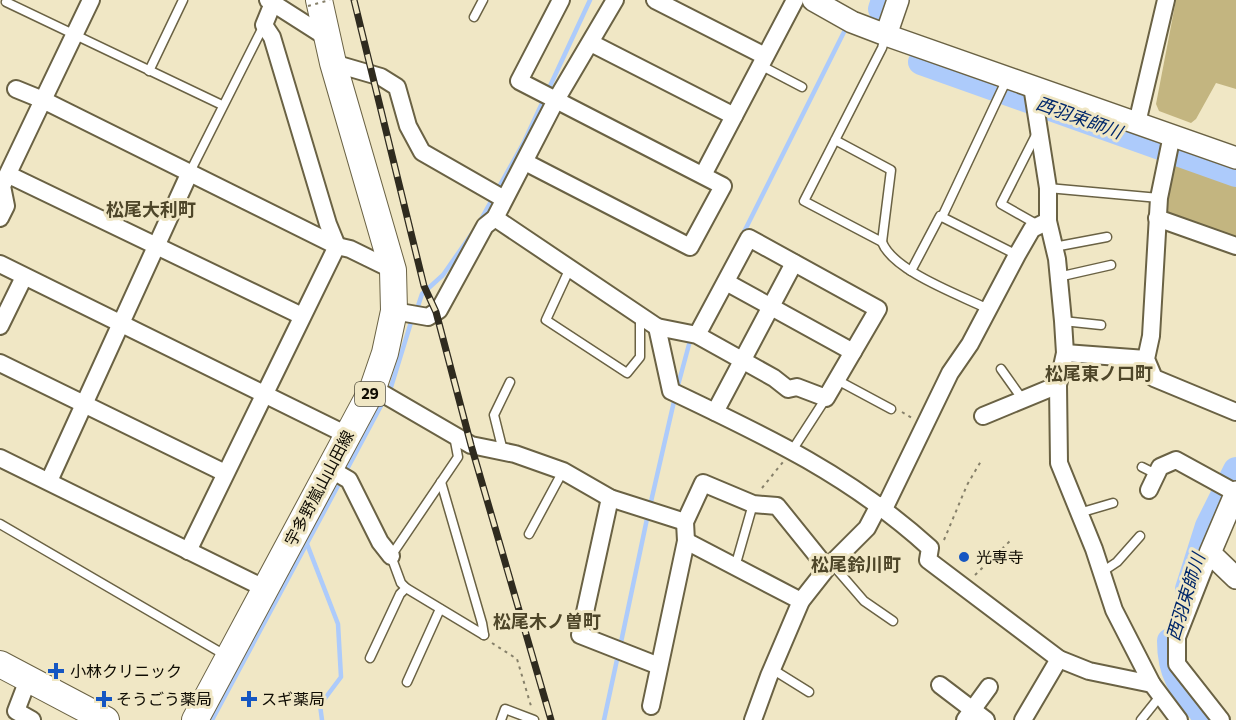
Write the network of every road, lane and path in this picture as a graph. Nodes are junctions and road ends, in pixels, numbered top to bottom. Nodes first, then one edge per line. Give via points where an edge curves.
1 (92, 0) edge
2 (183, 0) edge
3 (330, 0) edge
4 (483, 0) edge
5 (561, 0) edge
6 (615, 0) edge
7 (655, 0) edge
8 (795, 0) edge
9 (898, 0) edge
10 (1166, 0) edge
11 (270, 1) edge
12 (818, 1) edge
13 (6, 2) dead end
14 (313, 3) edge
15 (474, 17) dead end
16 (264, 25) junction
17 (886, 35) junction
18 (74, 36) junction
19 (326, 37) junction
20 (591, 43) junction
21 (762, 60) junction
22 (333, 63) junction
23 (149, 71) junction
24 (802, 87) dead end
25 (1004, 87) junction
26 (16, 89) dead end
27 (1033, 97) junction
28 (43, 100) junction
29 (556, 100) junction
30 (222, 105) junction
31 (734, 116) junction
32 (1137, 123) junction
33 (1039, 130) junction
34 (835, 140) junction
35 (1170, 145) junction
36 (1236, 158) edge
37 (525, 162) junction
38 (190, 172) junction
39 (703, 175) junction
40 (4, 182) edge
41 (1048, 189) junction
42 (1160, 198) junction
43 (504, 199) junction
44 (942, 217) junction
45 (0, 218) edge
46 (495, 218) junction
47 (1157, 218) junction
48 (1044, 224) junction
49 (1107, 237) dead end
50 (882, 242) junction
51 (156, 245) junction
52 (337, 246) junction
53 (1236, 246) edge
54 (1054, 247) junction
55 (1017, 255) junction
56 (794, 263) junction
57 (0, 264) edge
58 (1111, 264) dead end
59 (570, 268) junction
60 (393, 270) junction
61 (911, 271) junction
62 (24, 277) junction
63 (1058, 277) junction
64 (726, 282) junction
65 (772, 306) junction
66 (988, 309) junction
67 (394, 311) junction
68 (640, 314) junction
69 (302, 316) junction
70 (1063, 321) junction
71 (121, 322) junction
72 (1101, 324) dead end
73 (0, 326) edge
74 (657, 327) junction
75 (697, 335) junction
76 (853, 352) junction
77 (1065, 353) junction
78 (1146, 359) junction
79 (743, 360) junction
80 (0, 363) edge
81 (1001, 369) dead end
82 (837, 381) junction
83 (510, 382) dead end
84 (1058, 385) junction
85 (265, 393) junction
86 (382, 393) junction
87 (826, 398) junction
88 (1023, 400) junction
89 (84, 405) junction
90 (891, 409) joint
91 (1236, 411) edge
92 (715, 412) junction
93 (983, 416) dead end
94 (925, 427) junction
95 (347, 435) junction
96 (454, 436) junction
97 (793, 449) junction
98 (503, 452) junction
99 (0, 458) edge
100 (981, 461) dead end
101 (330, 468) junction
102 (563, 471) junction
103 (225, 473) junction
104 (1149, 477) dead end
105 (49, 481) junction
106 (441, 482) junction
107 (1231, 490) edge
108 (610, 498) junction
109 (1113, 503) dead end
110 (753, 504) junction
111 (882, 507) junction
112 (1079, 513) junction
113 (685, 522) junction
114 (0, 524) edge
115 (529, 534) dead end
116 (1140, 536) dead end
117 (686, 541) junction
118 (1010, 541) dead end
119 (930, 549) junction
120 (188, 551) junction
121 (1210, 553) junction
122 (391, 556) junction
123 (830, 566) junction
124 (735, 567) junction
125 (1102, 572) junction
126 (1236, 578) edge
127 (264, 588) junction
128 (406, 588) junction
129 (965, 590) junction
130 (801, 601) junction
131 (440, 609) junction
132 (893, 621) dead end
133 (484, 635) junction
134 (228, 657) junction
135 (370, 658) dead end
136 (1059, 659) junction
137 (0, 664) edge
138 (659, 666) junction
139 (772, 669) junction
140 (29, 677) junction
141 (406, 682) dead end
142 (940, 685) dead end
143 (989, 687) dead end
144 (1156, 690) junction
145 (809, 692) dead end
146 (651, 706) dead end
147 (91, 716) edge
148 (975, 717) edge
149 (32, 720) edge
150 (195, 720) edge
151 (501, 720) edge
152 (534, 720) edge
153 (753, 720) edge
154 (1023, 720) edge
155 (1141, 720) edge
156 (1179, 720) edge
157 (1221, 720) edge

1 - 18 street
2 - 23 lane
3 - 14 path, bridge
4 - 15 lane
5 - 29 street via 519,81
6 - 20 street
7 - 21 street
8 - 21 street
9 - 17 street
10 - 32 street
11 - 16 street
11 - 19 street
12 - 17 street via 852,22
13 - 18 lane
14 - 19 main road, 宇多野嵐山山田線 / 29
16 - 30 lane
16 - 52 street via 272,37
17 - 25 street
17 - 34 lane
18 - 23 lane
18 - 28 street
19 - 22 main road, 宇多野嵐山山田線 / 29
20 - 29 street
20 - 31 street
21 - 24 lane
21 - 31 street
22 - 43 street via 381,77 397,87 408,126 422,152
22 - 60 main road, 宇多野嵐山山田線 / 29
23 - 30 lane
25 - 27 street
25 - 44 lane
26 - 28 street
27 - 32 street
27 - 33 street
28 - 38 street
28 - 40 street
29 - 37 street
29 - 39 street
30 - 38 lane
31 - 39 street
32 - 35 street
33 - 41 street
33 - 48 lane via 1001,204
34 - 50 lane via 891,170
34 - 50 lane via 804,201
35 - 36 street
35 - 42 street
37 - 39 street via 690,247 723,186
37 - 43 street
38 - 51 street
38 - 52 street
40 - 45 street via 6,206
40 - 51 street
41 - 42 lane
41 - 48 street
42 - 47 street
43 - 46 street
44 - 55 lane
44 - 61 lane
46 - 59 street
46 - 67 street via 486,226 439,310 428,317
47 - 53 street
47 - 78 street via 1151,336
48 - 54 street
48 - 55 street via 1032,229
49 - 54 lane
50 - 61 lane via 886,253
51 - 69 street
51 - 71 street
52 - 60 street
52 - 69 street
54 - 63 street
55 - 66 street
56 - 64 street via 749,238
56 - 65 street
56 - 76 street via 878,309
57 - 62 street
58 - 63 lane
59 - 68 street
59 - 68 lane via 546,320 627,373 640,357
60 - 67 main road, 宇多野嵐山山田線 / 29
61 - 66 lane
62 - 71 street
62 - 73 street
63 - 70 street
64 - 65 street
64 - 75 street
65 - 76 street
65 - 79 street
66 - 94 street via 950,373
67 - 86 main road, 宇多野嵐山山田線 / 29
68 - 74 street
69 - 85 street
70 - 72 lane
70 - 77 street
71 - 85 street
71 - 89 street
74 - 75 street
74 - 92 street via 671,391
75 - 79 street
76 - 82 street
77 - 78 street
77 - 84 street
78 - 91 street via 1154,378
79 - 87 street via 788,389 796,387
79 - 92 street
80 - 89 street
81 - 88 lane
82 - 87 street
82 - 90 lane
83 - 98 lane via 494,415
84 - 88 street
84 - 112 street via 1059,463
85 - 95 street
85 - 103 street
86 - 95 main road, 宇多野嵐山山田線 / 29
86 - 96 street
87 - 97 lane
88 - 93 street
89 - 103 street
89 - 105 street
90 - 94 path via 897,408
92 - 97 street
94 - 111 street
95 - 101 main road, 宇多野嵐山山田線 / 29
96 - 98 street via 471,445
96 - 106 lane via 458,457
97 - 110 path
97 - 111 street
98 - 102 street
99 - 105 street
100 - 119 path via 944,540
101 - 122 street via 349,480
101 - 127 main road, 宇多野嵐山山田線 / 29
102 - 108 street
102 - 115 lane
103 - 120 street
104 - 107 street via 1176,460
105 - 120 street
106 - 122 lane
106 - 133 lane
107 - 121 street
108 - 113 street
108 - 138 street via 580,635
109 - 112 lane
110 - 113 street via 703,483
110 - 123 street via 777,506
110 - 124 lane
111 - 119 street
111 - 123 street
112 - 125 street
113 - 117 street
114 - 134 lane
116 - 125 lane via 1118,562
117 - 124 street
117 - 138 street
118 - 129 path via 978,571
119 - 129 street via 928,560
120 - 127 street
121 - 126 street
121 - 157 street via 1177,637 1177,664
122 - 128 lane
123 - 130 street
123 - 132 lane via 864,601
124 - 130 street
125 - 144 street via 1114,610
127 - 134 main road, 宇多野嵐山山田線 / 29
128 - 131 lane
128 - 135 lane
129 - 136 street
130 - 139 street
131 - 133 lane
131 - 141 lane
133 - 152 path via 517,659
134 - 150 main road, 宇多野嵐山山田線 / 29
136 - 144 street
136 - 154 street
137 - 140 main road
138 - 146 street
139 - 145 lane
139 - 153 street
140 - 147 main road
140 - 149 street via 16,711
142 - 148 street
143 - 148 street
144 - 155 lane
144 - 156 street
151 - 152 lane via 505,709

